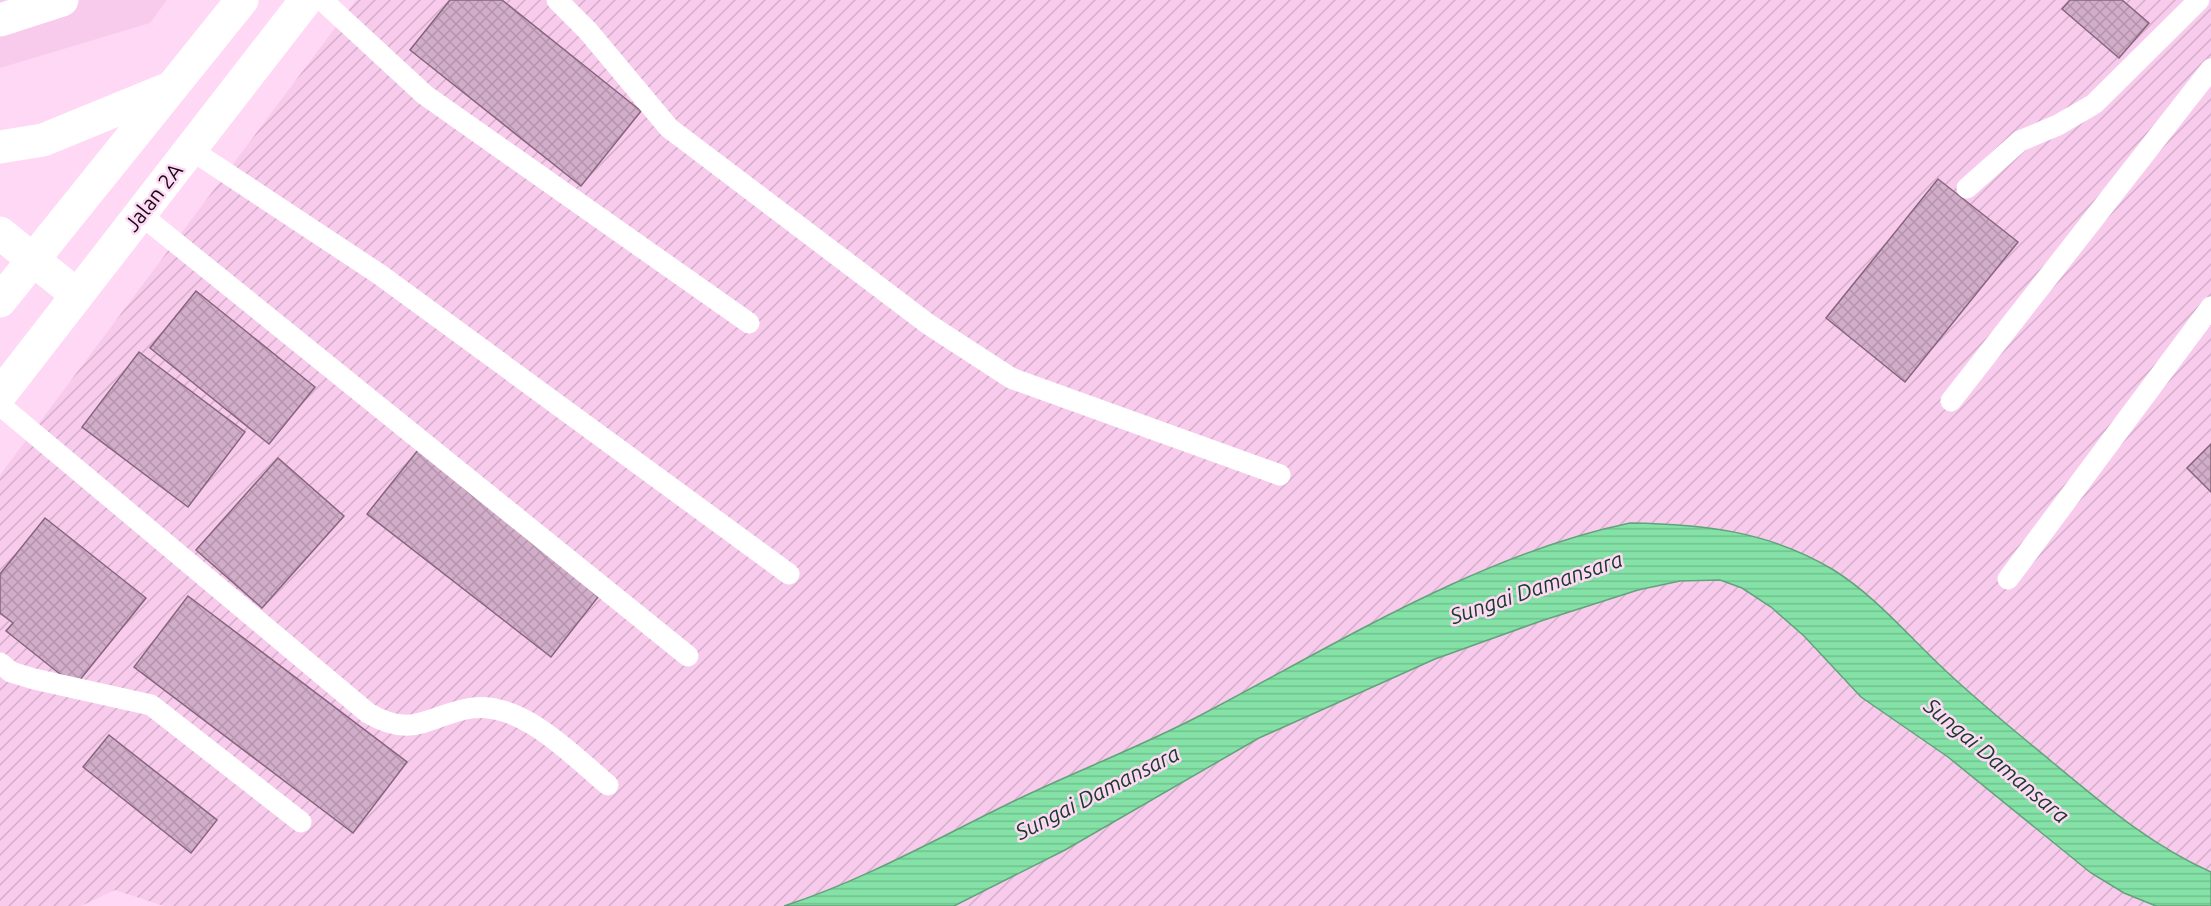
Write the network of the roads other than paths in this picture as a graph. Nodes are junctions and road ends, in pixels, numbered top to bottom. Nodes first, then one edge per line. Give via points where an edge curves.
1 (62, 0) edge
2 (242, 0) edge
3 (306, 0) edge
4 (322, 0) edge
5 (557, 0) edge
6 (2199, 0) edge
7 (0, 20) edge
8 (2211, 69) edge
9 (172, 87) junction
10 (0, 147) edge
11 (190, 149) junction
12 (1967, 188) dead end
13 (140, 214) junction
14 (0, 233) edge
15 (33, 260) junction
16 (77, 295) junction
17 (0, 302) edge
18 (2211, 307) edge
19 (748, 322) dead end
20 (3, 389) edge
21 (1951, 401) dead end
22 (1280, 476) dead end
23 (789, 574) dead end
24 (2008, 579) dead end
25 (688, 656) dead end
26 (0, 663) edge
27 (608, 786) dead end
28 (301, 822) dead end

1 - 7 street
2 - 9 street
3 - 11 street, Jalan 2A
4 - 19 lane via 426,95
5 - 22 lane via 669,128 928,324 1011,378
6 - 12 lane via 2094,104 2020,141
8 - 21 lane
9 - 10 street via 43,140
9 - 15 street
11 - 13 street, Jalan 2A
11 - 23 lane via 379,274
13 - 16 street, Jalan 2A
13 - 25 lane
14 - 15 street
15 - 16 street
15 - 17 street
16 - 20 street, Jalan 2A
18 - 24 lane
20 - 27 lane via 368,712 386,723 404,726 474,708 508,713 537,725
26 - 28 lane via 11,672 34,679 152,705

